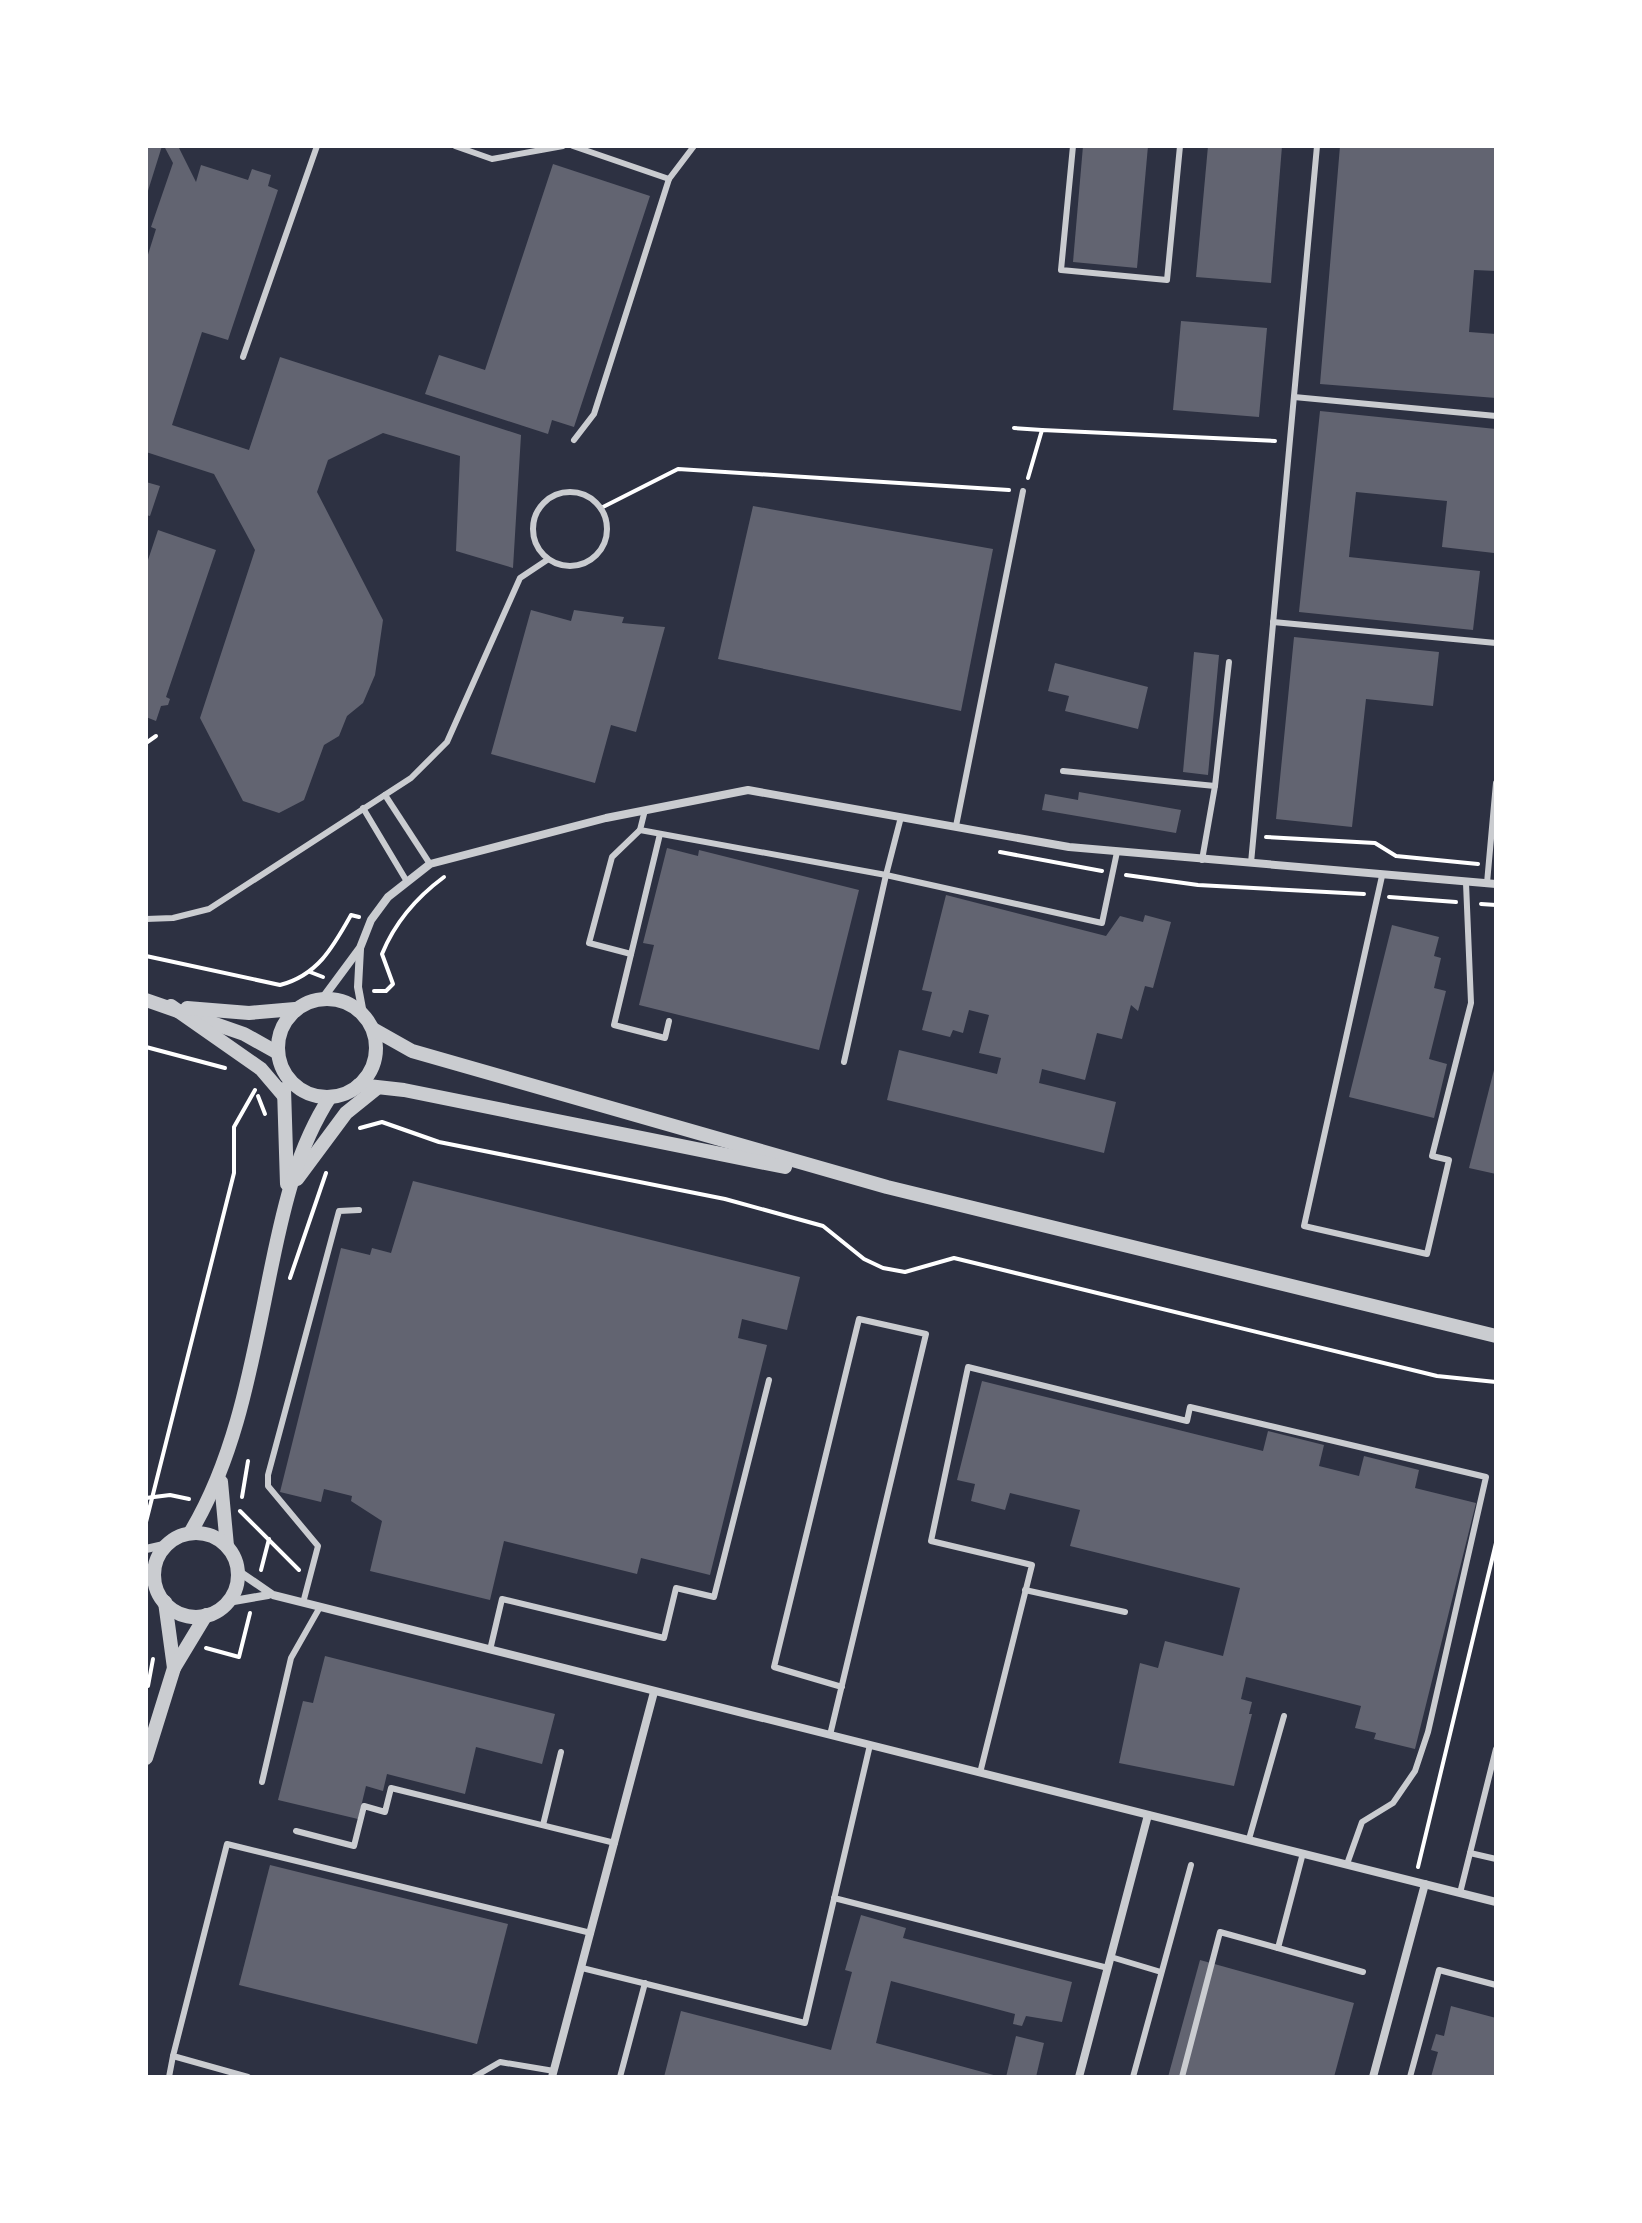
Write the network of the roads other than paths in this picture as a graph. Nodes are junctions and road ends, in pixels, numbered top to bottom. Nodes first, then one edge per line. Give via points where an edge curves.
1 (317, 146) edge
2 (455, 146) edge
3 (563, 146) edge
4 (573, 146) edge
5 (694, 146) edge
6 (1073, 146) edge
7 (1180, 146) edge
8 (1317, 146) edge
9 (669, 179) junction
10 (243, 357) dead end
11 (1294, 397) junction
12 (1496, 416) edge
13 (574, 440) dead end
14 (1023, 491) road end
15 (547, 560) junction
16 (1273, 622) junction
17 (1496, 643) edge
18 (1229, 662) dead end
19 (1063, 771) dead end
20 (1496, 783) edge
21 (1215, 786) junction
22 (385, 795) junction
23 (363, 808) junction
24 (645, 810) junction
25 (901, 817) junction
26 (956, 826) junction
27 (640, 830) junction
28 (660, 834) junction
29 (1117, 852) junction
30 (1202, 860) junction
31 (430, 864) junction
32 (1251, 864) junction
33 (886, 875) junction
34 (1382, 876) junction
35 (406, 880) junction
36 (1466, 883) junction
37 (1492, 884) edge
38 (146, 919) edge
39 (360, 948) junction
40 (631, 954) junction
41 (323, 998) junction
42 (146, 1000) edge
43 (171, 1006) junction
44 (295, 1009) junction
45 (363, 1014) junction
46 (669, 1021) dead end
47 (373, 1029) junction
48 (279, 1059) junction
49 (844, 1062) dead end
50 (359, 1085) junction
51 (377, 1088) junction
52 (284, 1096) junction
53 (330, 1097) junction
54 (887, 1187) junction
55 (287, 1193) junction
56 (359, 1210) dead end
57 (1496, 1336) edge
58 (769, 1380) dead end
59 (221, 1473) junction
60 (190, 1533) junction
61 (168, 1544) junction
62 (227, 1546) junction
63 (146, 1549) edge
64 (238, 1571) junction
65 (150, 1577) edge
66 (1025, 1590) junction
67 (273, 1595) junction
68 (165, 1602) junction
69 (228, 1602) junction
70 (303, 1603) junction
71 (320, 1607) junction
72 (1125, 1612) dead end
73 (206, 1615) junction
74 (490, 1650) junction
75 (174, 1668) junction
76 (842, 1687) junction
77 (654, 1692) junction
78 (1284, 1716) dead end
79 (830, 1735) junction
80 (870, 1745) junction
81 (1496, 1749) edge
82 (561, 1752) dead end
83 (146, 1758) edge
84 (980, 1773) junction
85 (262, 1782) dead end
86 (1148, 1815) junction
87 (543, 1825) junction
88 (296, 1831) dead end
89 (1249, 1839) junction
90 (615, 1843) junction
91 (1303, 1853) junction
92 (1470, 1853) junction
93 (1496, 1859) edge
94 (1347, 1864) junction
95 (1191, 1865) dead end
96 (1425, 1884) junction
97 (1460, 1893) junction
98 (834, 1898) junction
99 (1496, 1902) edge
100 (591, 1933) junction
101 (1278, 1948) junction
102 (1111, 1957) junction
103 (582, 1968) junction
104 (1108, 1968) junction
105 (1161, 1972) junction
106 (1363, 1972) dead end
107 (645, 1983) junction
108 (1496, 1985) edge
109 (173, 2056) junction
110 (553, 2074) edge
111 (169, 2077) edge
112 (248, 2077) edge
113 (474, 2077) edge
114 (620, 2077) edge
115 (1079, 2077) edge
116 (1133, 2077) edge
117 (1182, 2077) edge
118 (1373, 2077) edge
119 (1410, 2077) edge

1 - 10 lane
2 - 3 lane via 492,159
4 - 9 lane
5 - 9 lane
6 - 7 lane via 1061,270 1167,280
8 - 11 lane
9 - 13 lane via 594,414
11 - 12 lane
11 - 16 lane
14 - 26 lane
15 - 15 lane via 577,566 598,554 607,532 601,508 582,494 569,492 546,500 533,521 533,534
15 - 22 lane via 520,578 447,742
16 - 17 lane
16 - 32 lane
18 - 21 lane
19 - 21 lane
20 - 37 lane via 1488,864
21 - 30 lane
22 - 23 lane
22 - 31 lane
23 - 35 lane
23 - 38 lane via 209,909
24 - 25 street via 748,790
24 - 27 lane
24 - 31 street
25 - 26 street
25 - 33 lane
26 - 29 street
27 - 28 lane
27 - 40 lane via 612,857 589,943
28 - 33 lane
28 - 40 lane
29 - 30 street
29 - 33 lane via 1102,923
30 - 32 street
31 - 35 street
32 - 34 street
33 - 49 lane
34 - 36 street
34 - 36 lane via 1304,1226 1427,1254 1449,1160 1432,1156 1471,1003
35 - 39 street via 371,920
36 - 37 street
39 - 41 street
39 - 45 street
40 - 46 lane via 614,1025 665,1038
41 - 44 street
41 - 45 street via 338,999
42 - 43 street
43 - 44 street via 249,1013
43 - 48 street via 259,1041
43 - 52 street via 261,1069
44 - 48 street via 281,1029
45 - 47 street
47 - 50 street via 375,1059
47 - 54 street via 412,1051
48 - 52 street
48 - 53 street via 300,1089
50 - 51 street
50 - 53 street
51 - 54 street
51 - 55 street via 346,1113
52 - 55 street
53 - 55 street via 309,1133
54 - 57 street
55 - 59 street
56 - 70 lane via 339,1211 268,1475 268,1486 318,1546
58 - 74 lane via 714,1597 676,1588 664,1638 502,1599
59 - 60 street
59 - 62 street
60 - 61 street
60 - 62 street
61 - 63 street
61 - 65 street
62 - 64 street
64 - 67 street
64 - 69 street
65 - 68 street
66 - 72 lane
66 - 84 lane
66 - 94 lane via 1032,1565 931,1541 968,1367 1187,1421 1190,1407 1486,1477 1415,1771 1393,1803 1362,1822
67 - 69 street
67 - 70 street
68 - 73 street via 184,1615
68 - 75 street
69 - 73 street
70 - 71 street
71 - 74 street
71 - 85 lane via 291,1658
73 - 75 street
74 - 77 street
75 - 83 street
76 - 76 lane via 926,1334 859,1319 774,1667
76 - 79 lane
77 - 79 street
77 - 90 street
78 - 89 lane
79 - 80 street
80 - 84 street
80 - 98 lane
81 - 92 lane
82 - 87 lane
84 - 86 street
86 - 89 street
86 - 102 street
87 - 88 lane via 391,1788 385,1812 364,1806 354,1846
87 - 90 lane
89 - 91 street
90 - 100 street
91 - 94 street
91 - 101 lane
92 - 93 lane
92 - 97 lane
94 - 96 street
95 - 105 lane
96 - 97 street
96 - 118 street
97 - 99 street
98 - 104 lane
98 - 107 lane via 805,2023
100 - 103 street
100 - 109 lane via 227,1844
101 - 106 lane
101 - 117 lane via 1220,1932
102 - 104 street
102 - 105 lane
103 - 107 lane
103 - 110 street
104 - 115 street
105 - 116 lane
107 - 114 lane
108 - 119 lane via 1439,1970
109 - 111 lane
109 - 112 lane
110 - 113 lane via 500,2062

